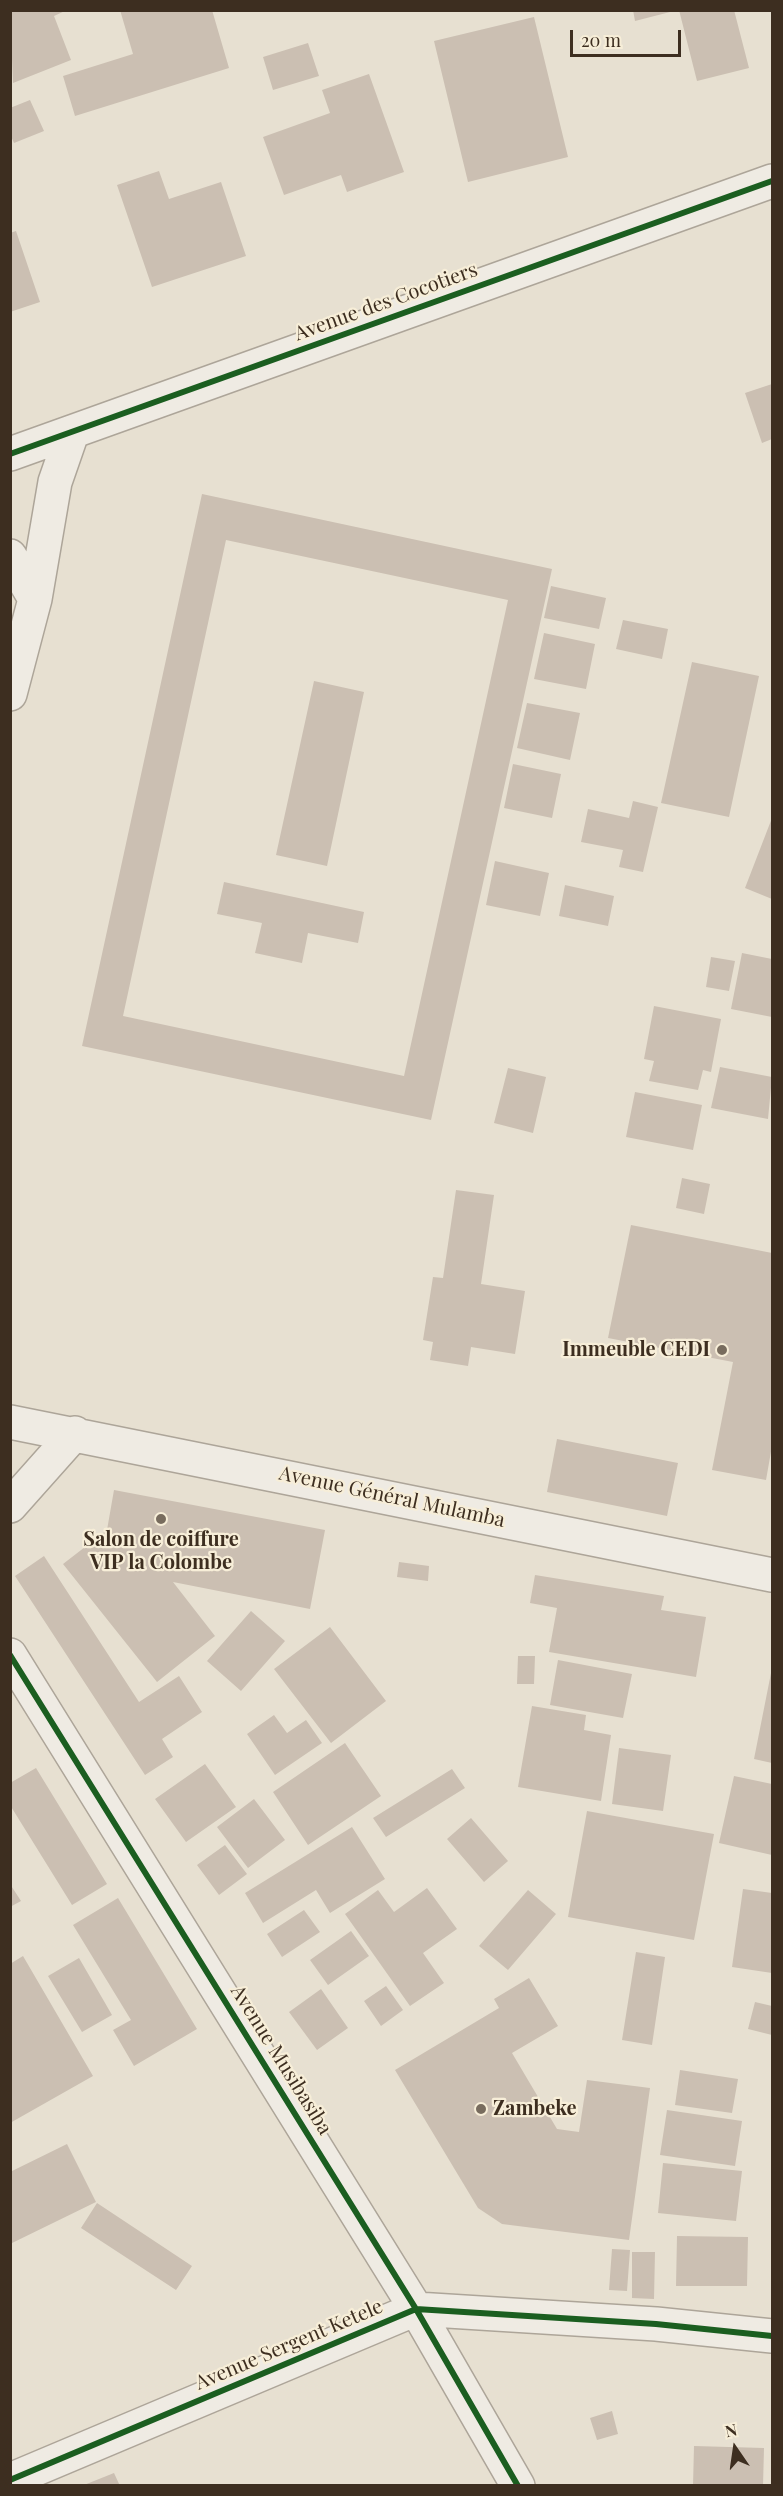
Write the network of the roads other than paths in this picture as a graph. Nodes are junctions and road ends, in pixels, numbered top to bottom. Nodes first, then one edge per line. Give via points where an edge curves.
1 (772, 181) edge
2 (72, 433) junction
3 (10, 454) edge
4 (10, 556) edge
5 (35, 598) junction
6 (10, 694) edge
7 (10, 1422) edge
8 (75, 1432) junction
9 (10, 1506) edge
10 (772, 1575) edge
11 (10, 1655) edge
12 (416, 2309) junction
13 (772, 2336) edge
14 (10, 2480) edge
15 (518, 2486) edge

1 - 2 street, Avenue des Cocotiers
2 - 3 street, Avenue des Cocotiers
2 - 5 street via 55,482
4 - 5 street
5 - 6 street
7 - 8 street, Avenue Général Mulamba
8 - 9 street
8 - 10 street, Avenue Général Mulamba
11 - 12 street, Avenue Musibasiba
12 - 13 street, Avenue Sergent Ketele via 656,2324
12 - 14 street, Avenue Sergent Ketele
12 - 15 street, Avenue Musibasiba

